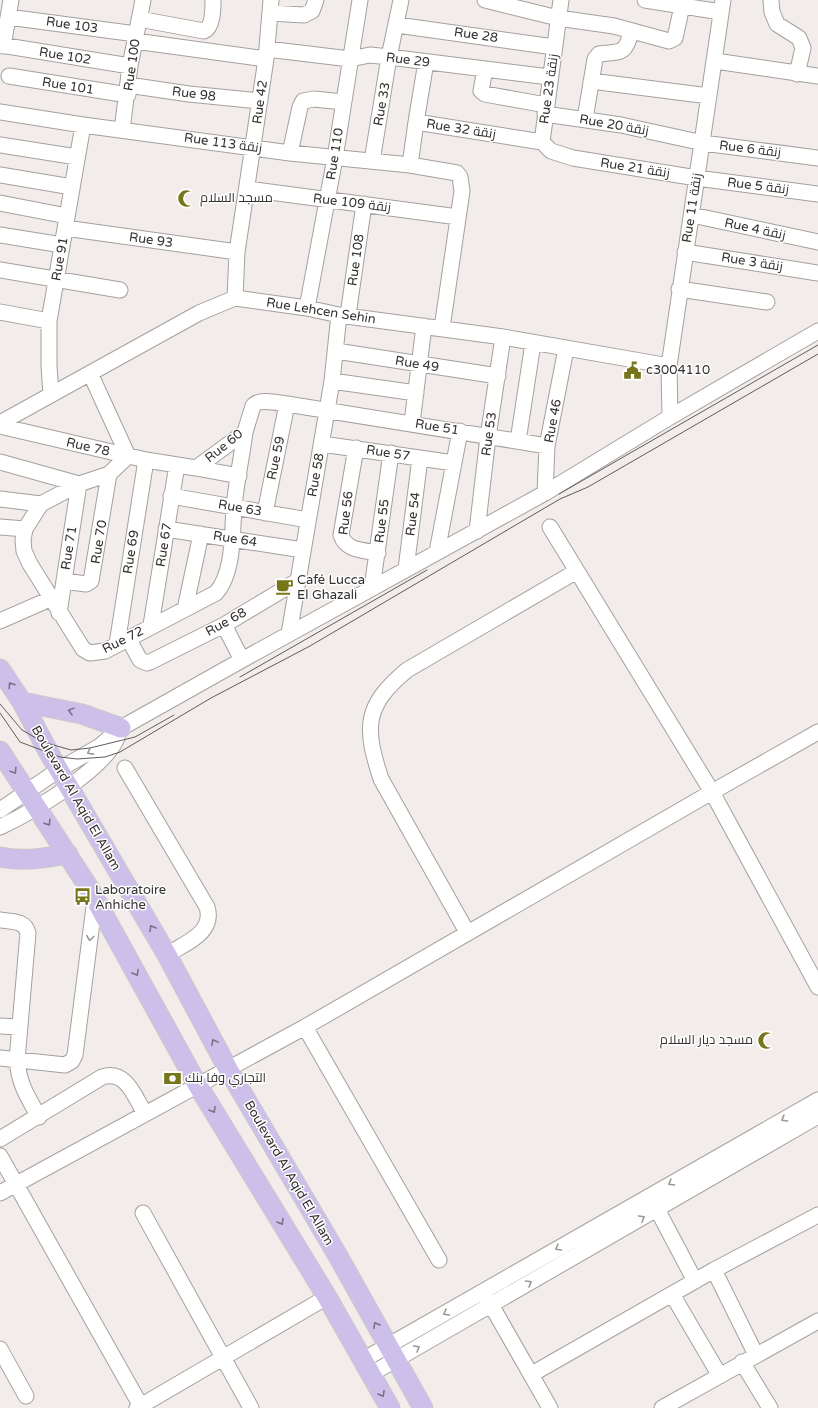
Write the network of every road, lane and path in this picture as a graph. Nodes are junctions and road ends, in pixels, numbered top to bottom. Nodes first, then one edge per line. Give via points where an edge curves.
1 (11, 0) edge
2 (143, 0) edge
3 (213, 0) edge
4 (316, 0) edge
5 (360, 0) edge
6 (401, 0) edge
7 (485, 0) edge
8 (561, 0) edge
9 (645, 0) edge
10 (771, 0) edge
11 (270, 6) edge
12 (682, 6) junction
13 (722, 6) edge
14 (8, 16) junction
15 (558, 18) junction
16 (139, 19) junction
17 (173, 25) junction
18 (397, 25) junction
19 (631, 32) junction
20 (136, 38) junction
21 (2, 45) edge
22 (169, 46) junction
23 (554, 47) junction
24 (266, 54) junction
25 (389, 57) junction
26 (350, 59) junction
27 (715, 61) junction
28 (426, 62) junction
29 (130, 66) junction
30 (485, 69) junction
31 (797, 74) junction
32 (8, 76) dead end
33 (818, 76) edge
34 (549, 77) junction
35 (591, 81) junction
36 (128, 90) junction
37 (709, 96) junction
38 (260, 101) junction
39 (343, 102) junction
40 (545, 109) junction
41 (0, 112) edge
42 (585, 119) junction
43 (416, 122) junction
44 (82, 125) junction
45 (122, 130) junction
46 (682, 139) joint
47 (542, 142) junction
48 (703, 143) junction
49 (0, 145) edge
50 (254, 147) junction
51 (290, 153) junction
52 (77, 157) junction
53 (335, 158) junction
54 (573, 158) joint
55 (818, 158) edge
56 (372, 161) junction
57 (410, 165) junction
58 (0, 175) edge
59 (697, 178) junction
60 (72, 187) junction
61 (247, 189) junction
62 (818, 194) edge
63 (327, 200) junction
64 (0, 203) edge
65 (364, 204) junction
66 (692, 215) junction
67 (458, 217) junction
68 (66, 222) junction
69 (0, 235) edge
70 (818, 242) edge
71 (62, 245) junction
72 (237, 252) junction
73 (685, 252) junction
74 (0, 270) edge
75 (818, 273) edge
76 (56, 279) junction
77 (679, 289) junction
78 (120, 290) dead end
79 (235, 298) junction
80 (767, 302) dead end
81 (307, 308) junction
82 (0, 312) edge
83 (344, 315) junction
84 (49, 321) junction
85 (424, 326) junction
86 (442, 328) junction
87 (818, 331) edge
88 (503, 337) junction
89 (533, 343) junction
90 (566, 349) junction
91 (336, 351) junction
92 (420, 364) junction
93 (669, 366) junction
94 (90, 373) junction
95 (498, 376) junction
96 (332, 381) junction
97 (416, 393) junction
98 (51, 395) junction
99 (287, 404) junction
100 (327, 410) junction
101 (670, 417) junction
102 (412, 423) junction
103 (0, 424) edge
104 (460, 431) junction
105 (245, 432) junction
106 (488, 437) junction
107 (518, 441) junction
108 (322, 444) junction
109 (547, 446) junction
110 (356, 448) junction
111 (390, 453) junction
112 (128, 456) junction
113 (420, 458) junction
114 (146, 460) junction
115 (0, 462) edge
116 (454, 463) junction
117 (177, 465) junction
118 (196, 468) junction
119 (110, 474) junction
120 (239, 476) junction
121 (79, 484) junction
122 (544, 493) junction
123 (171, 496) junction
124 (0, 499) edge
125 (41, 504) junction
126 (234, 507) junction
127 (264, 513) junction
128 (308, 520) junction
129 (550, 526) dead end
130 (0, 527) edge
131 (25, 529) junction
132 (166, 529) junction
133 (477, 531) junction
134 (201, 534) junction
135 (232, 538) junction
136 (303, 550) junction
137 (437, 552) junction
138 (378, 553) junction
139 (406, 569) junction
140 (577, 571) junction
141 (299, 580) junction
142 (64, 581) junction
143 (372, 588) junction
144 (50, 599) junction
145 (185, 609) junction
146 (59, 613) junction
147 (0, 621) edge
148 (151, 625) junction
149 (224, 625) junction
150 (289, 634) junction
151 (123, 641) junction
152 (242, 660) junction
153 (0, 669) edge
154 (22, 702) junction
155 (121, 728) junction
156 (818, 732) edge
157 (0, 751) edge
158 (125, 768) dead end
159 (60, 769) junction
160 (69, 786) junction
161 (712, 792) junction
162 (32, 799) junction
163 (0, 810) edge
164 (0, 827) edge
165 (68, 854) junction
166 (0, 856) edge
167 (95, 899) junction
168 (0, 920) edge
169 (467, 932) junction
170 (167, 955) junction
171 (818, 987) edge
172 (0, 1026) edge
173 (19, 1027) junction
174 (305, 1027) junction
175 (0, 1058) edge
176 (17, 1060) junction
177 (228, 1069) junction
178 (197, 1084) junction
179 (817, 1103) edge
180 (145, 1114) junction
181 (39, 1116) junction
182 (818, 1116) edge
183 (0, 1139) edge
184 (0, 1156) edge
185 (15, 1184) junction
186 (0, 1193) edge
187 (658, 1209) junction
188 (144, 1213) dead end
189 (818, 1215) edge
190 (439, 1260) dead end
191 (714, 1270) junction
192 (695, 1281) junction
193 (484, 1291) junction
194 (672, 1294) junction
195 (327, 1297) junction
196 (492, 1304) junction
197 (818, 1320) edge
198 (0, 1349) edge
199 (392, 1353) junction
200 (756, 1355) junction
201 (224, 1357) junction
202 (742, 1362) junction
203 (367, 1367) junction
204 (532, 1374) junction
205 (720, 1376) junction
206 (26, 1396) dead end
207 (140, 1407) edge
208 (251, 1408) edge
209 (390, 1408) edge
210 (423, 1408) edge
211 (550, 1408) edge
212 (662, 1408) edge
213 (770, 1408) edge

1 - 14 street
2 - 16 street, Rue 100
3 - 17 street via 210,24 204,31
4 - 11 street via 312,11 304,15
5 - 26 street, Rue 110
6 - 18 street, Rue 33
7 - 15 street
8 - 15 street, Rue 23 زنقة
9 - 12 street
10 - 31 street via 777,24 799,38 803,48
11 - 24 street, Rue 42
12 - 13 street
12 - 19 street via 675,38 672,40 666,41
13 - 27 street, Rue 11 زنقة
14 - 20 street, Rue 103
14 - 21 street
15 - 19 street via 614,26
15 - 23 street, Rue 23 زنقة
16 - 17 street
16 - 20 street, Rue 100
17 - 22 street
18 - 23 street, Rue 28
18 - 25 street, Rue 33
19 - 35 street via 627,46 623,50 596,56
20 - 22 street, Rue 103
20 - 29 street, Rue 100
21 - 29 street, Rue 102
22 - 24 street, Rue 29
23 - 34 street, Rue 23 زنقة
24 - 26 street, Rue 29
24 - 38 street, Rue 42
25 - 26 street, Rue 29 via 370,55
25 - 28 street, Rue 29
25 - 56 street, Rue 33
26 - 39 street, Rue 110
27 - 31 street
27 - 37 street, Rue 11 زنقة
28 - 30 street, Rue 29
28 - 43 street, Rue 32 زنقة
29 - 36 street, Rue 100
30 - 34 street, Rue 29
30 - 40 street, Rue 20 زنقة via 481,91 485,94
31 - 33 street
32 - 36 street, Rue 101
34 - 40 street, Rue 23 زنقة
35 - 37 street
35 - 42 street
36 - 38 street, Rue 98
36 - 45 street, Rue 100
37 - 48 street, Rue 11 زنقة
38 - 50 street, Rue 42
39 - 51 street via 314,99 303,101
39 - 53 street, Rue 110
40 - 42 street, Rue 20 زنقة
40 - 47 street, Rue 23 زنقة
41 - 44 street, Rue 113 زنقة
42 - 46 street, Rue 20 زنقة
43 - 47 street, Rue 32 زنقة
43 - 57 street
44 - 45 street, Rue 113 زنقة
44 - 52 street, Rue 91
45 - 50 street, Rue 113 زنقة
46 - 48 street, Rue 6 زنقة
47 - 54 street, Rue 23 زنقة via 551,151
48 - 55 street, Rue 6 زنقة
48 - 59 street, Rue 11 زنقة
49 - 52 street
50 - 51 street, Rue 113 زنقة
50 - 61 street, Rue 42
51 - 53 street, Rue 113 زنقة
52 - 60 street, Rue 91
53 - 56 street, Rue 113 زنقة
53 - 63 street, Rue 110
54 - 59 street, Rue 21 زنقة
56 - 57 street, Rue 113 زنقة
57 - 67 street, Rue 113 زنقة via 457,173 462,191
58 - 60 street
59 - 62 street, Rue 5 زنقة
59 - 66 street, Rue 11 زنقة
60 - 68 street, Rue 91
61 - 63 street, Rue 109 زنقة
61 - 72 street, Rue 42
63 - 65 street, Rue 109 زنقة
63 - 81 street, Rue 110
64 - 68 street, Rue 93
65 - 67 street, Rue 109 زنقة
65 - 83 street, Rue 108
66 - 70 street, Rue 4 زنقة
66 - 73 street, Rue 11 زنقة
67 - 86 street
68 - 71 street, Rue 91
68 - 72 street, Rue 93
69 - 71 street
71 - 76 street, Rue 91
72 - 79 street, Rue 42
73 - 75 street, Rue 3 زنقة
73 - 77 street, Rue 11 زنقة
74 - 76 street
76 - 78 street
76 - 84 street, Rue 91
77 - 80 street
77 - 93 street, Rue 11 زنقة
79 - 81 street, Rue Lehcen Sehin
79 - 94 street via 200,313
81 - 83 street, Rue Lehcen Sehin
82 - 84 street
83 - 85 street, Rue Lehcen Sehin
83 - 91 street, Rue 58
84 - 98 street, Rue 91
85 - 86 street, Rue Lehcen Sehin
85 - 92 street
86 - 88 street, Rue Lehcen Sehin
87 - 101 street
88 - 89 street, Rue Lehcen Sehin
88 - 95 street, Rue 53
89 - 90 street, Rue Lehcen Sehin
89 - 107 street
90 - 93 street, Rue Lehcen Sehin
90 - 109 street, Rue 46
91 - 92 street, Rue 49
91 - 96 street, Rue 58
92 - 95 street, Rue 49
92 - 97 street
93 - 101 street, Rue 11 زنقة
94 - 98 street
94 - 112 street
95 - 106 street, Rue 53
96 - 97 street
96 - 100 street, Rue 58
97 - 102 street
98 - 103 street
99 - 100 street, Rue 60
99 - 105 street, Rue 60 via 256,403
99 - 127 street, Rue 59
100 - 102 street, Rue 51
100 - 108 street, Rue 58
101 - 122 street
102 - 104 street, Rue 51
103 - 112 street, Rue 78
104 - 106 street, Rue 51
104 - 116 street
105 - 118 street, Rue 60
105 - 120 street
106 - 107 street, Rue 51
106 - 133 street, Rue 53
107 - 109 street, Rue 51
108 - 110 street, Rue 57
108 - 128 street, Rue 58
109 - 122 street, Rue 46
110 - 111 street, Rue 57
110 - 138 street, Rue 56 via 341,535 349,547
111 - 113 street, Rue 57
111 - 138 street, Rue 55
112 - 114 street, Rue 78
112 - 119 street
113 - 116 street, Rue 57
113 - 139 street, Rue 54
114 - 117 street, Rue 78
114 - 151 street, Rue 69
115 - 121 street
116 - 137 street
117 - 118 street, Rue 60
117 - 123 street, Rue 67
118 - 120 street
119 - 121 street
119 - 142 street, Rue 70 via 91,582 86,584
120 - 126 street
121 - 125 street
121 - 142 street, Rue 71
122 - 133 street
123 - 126 street, Rue 63
123 - 132 street, Rue 67
124 - 125 street
125 - 131 street
126 - 127 street, Rue 63
126 - 135 street
127 - 128 street, Rue 63
128 - 136 street, Rue 58
129 - 140 street
130 - 131 street
131 - 144 street, Rue 72 via 24,551
132 - 134 street, Rue 64
132 - 148 street, Rue 67
133 - 137 street
134 - 135 street, Rue 64
134 - 145 street
135 - 136 street, Rue 64
135 - 145 street, Rue 72 via 223,585 216,593
136 - 141 street, Rue 58
137 - 139 street
138 - 143 street, Rue 55
139 - 143 street
140 - 161 street
140 - 169 street via 408,670 388,687 371,716 370,736 381,779
141 - 149 street, Rue 68
141 - 150 street, Rue 58
142 - 146 street, Rue 71
143 - 150 street
144 - 146 street, Rue 72
144 - 147 street
145 - 148 street, Rue 72
146 - 151 street, Rue 72 via 83,649 90,653 101,652
148 - 151 street, Rue 72
149 - 151 street, Rue 68 via 147,663 140,660
149 - 152 street
150 - 152 street
152 - 155 street
154 -> 153 main road, Boulevard Al Aqid El Allam
155 -> 154 main road via 82,714
154 - 159 main road, Boulevard Al Aqid El Allam
155 -> 159 street via 100,746
155 - 160 street via 105,757
156 - 161 street
157 -> 162 main road
158 - 170 street via 207,907 209,915 204,931
159 - 160 main road, Boulevard Al Aqid El Allam
159 - 162 street
160 - 162 street
170 -> 160 main road, Boulevard Al Aqid El Allam
161 - 169 street
161 - 171 street
162 - 163 street
162 - 164 street
162 -> 165 main road
165 - 166 main road via 25,859
165 - 167 main road
167 -> 176 street via 75,1055 72,1061 65,1065
167 -> 178 main road
168 - 173 street via 22,923 28,932
169 - 174 street
177 -> 170 main road, Boulevard Al Aqid El Allam
172 - 173 street
173 - 176 street
174 - 177 street
174 - 190 street
175 - 176 street
176 - 181 street via 22,1087
177 - 178 street
199 -> 177 main road, Boulevard Al Aqid El Allam
178 - 180 street
178 -> 195 main road
179 -> 193 street
180 - 181 street via 125,1080 110,1074
180 - 185 street
181 - 183 street
182 - 187 street
184 - 185 street
185 - 186 street
185 - 207 street
187 - 192 street
196 -> 187 street
188 - 201 street
189 - 191 street
191 - 192 street
191 - 200 street
192 - 194 street
193 - 196 street
193 -> 199 street
194 - 204 street
194 - 205 street
195 - 201 street
195 - 203 main road
199 -> 196 street
196 - 204 street
197 - 200 street
198 - 206 street
199 - 203 street
199 - 210 main road, Boulevard Al Aqid El Allam
200 - 202 street
201 - 207 street
201 - 208 street
202 - 205 street
202 - 213 street
203 -> 209 main road
204 - 211 street
205 - 212 street

